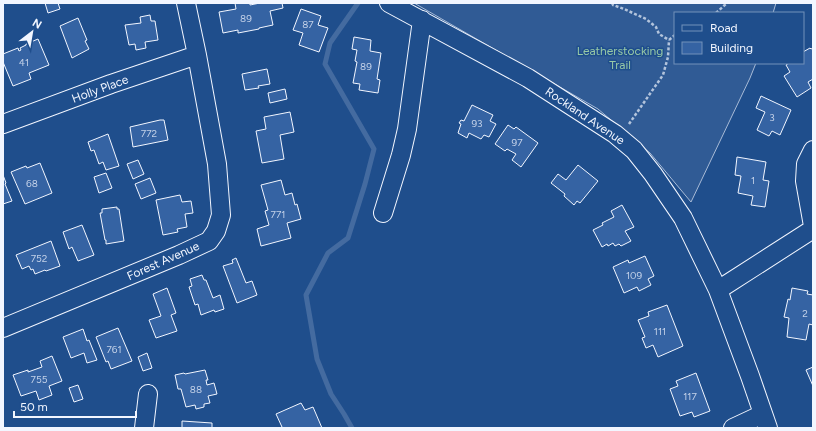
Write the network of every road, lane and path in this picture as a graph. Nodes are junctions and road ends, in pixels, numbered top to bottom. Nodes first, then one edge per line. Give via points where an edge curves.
1 (186, 3) edge
2 (389, 3) edge
3 (612, 3) edge
4 (727, 3) edge
5 (717, 12) edge
6 (422, 20) junction
7 (674, 36) edge
8 (669, 40) junction
9 (197, 55) junction
10 (3, 124) edge
11 (619, 138) junction
12 (813, 150) edge
13 (383, 214) dead end
14 (813, 226) edge
15 (813, 229) edge
16 (718, 290) junction
17 (3, 328) edge
18 (148, 394) dead end
19 (766, 421) edge
20 (144, 428) edge
21 (732, 428) edge

1 - 9 street, Forest Avenue
2 - 6 street, Rockland Avenue
3 - 8 path via 646,19 656,27 659,34
4 - 5 path
6 - 11 street, Rockland Avenue via 528,78
6 - 13 street via 402,156
7 - 8 path
8 - 11 path via 663,75
9 - 10 street, Holly Place
9 - 17 street, Forest Avenue via 217,164 220,215 213,236 209,241 179,255
11 - 16 street, Rockland Avenue via 634,150 683,218
12 - 14 street via 806,164 805,181
15 - 16 street
16 - 19 street, Rockland Avenue
18 - 20 street
19 - 21 street

